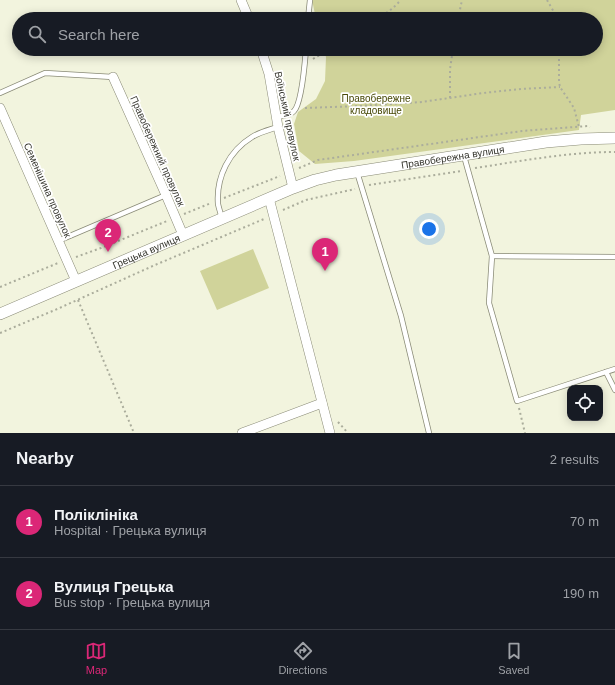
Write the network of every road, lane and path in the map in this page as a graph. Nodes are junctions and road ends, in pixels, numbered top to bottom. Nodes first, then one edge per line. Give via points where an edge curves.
1 (241, 0) edge
2 (310, 0) edge
3 (401, 0) edge
4 (462, 0) edge
5 (547, 0) edge
6 (246, 12) edge
7 (309, 12) edge
8 (388, 12) edge
9 (459, 12) edge
10 (554, 12) edge
11 (263, 56) edge
12 (306, 56) edge
13 (317, 56) edge
14 (452, 56) edge
15 (559, 56) edge
16 (305, 63) junction
17 (113, 77) joint
18 (560, 87) junction
19 (0, 93) edge
20 (450, 98) junction
21 (0, 108) edge
22 (296, 109) junction
23 (276, 117) junction
24 (278, 127) junction
25 (579, 127) junction
26 (593, 128) dead end
27 (615, 138) edge
28 (581, 139) junction
29 (615, 152) edge
30 (464, 155) junction
31 (468, 169) junction
32 (289, 172) junction
33 (357, 172) junction
34 (362, 187) junction
35 (293, 188) junction
36 (166, 195) junction
37 (269, 198) junction
38 (218, 200) junction
39 (274, 214) junction
40 (175, 218) junction
41 (222, 219) junction
42 (183, 235) junction
43 (58, 241) junction
44 (492, 256) junction
45 (615, 257) edge
46 (66, 260) junction
47 (76, 282) junction
48 (0, 287) edge
49 (78, 300) junction
50 (0, 314) edge
51 (0, 333) edge
52 (615, 369) edge
53 (606, 372) junction
54 (615, 390) edge
55 (517, 401) junction
56 (322, 403) junction
57 (134, 433) edge
58 (242, 433) edge
59 (330, 433) edge
60 (429, 433) edge
61 (525, 433) edge

1 - 6 street
2 - 7 lane
3 - 8 path
4 - 9 path
5 - 10 path
11 - 23 street, Воїнський провулок
12 - 16 lane
13 - 16 path
14 - 20 path
15 - 18 path
16 - 22 lane
17 - 19 lane via 45,73
17 - 36 street, Правобережний провулок
18 - 20 path
18 - 25 path via 574,108
20 - 22 path
21 - 43 street, Семенішина провулок
22 - 23 lane via 289,114
23 - 24 street, Воїнський провулок
24 - 32 street, Воїнський провулок
24 - 38 lane via 252,136 234,153 221,175
25 - 26 path
25 - 28 path
25 - 32 path via 522,131 318,160
27 - 28 street, Правобережна вулиця
28 - 30 street, Правобережна вулиця
29 - 31 path via 557,155
30 - 31 lane
30 - 33 street, Правобережна вулиця
31 - 34 path
31 - 44 lane
32 - 35 street, Воїнський провулок
32 - 38 path
33 - 34 lane
33 - 35 street, Правобережна вулиця via 316,180
34 - 39 path via 306,200
34 - 60 lane via 401,316
35 - 37 street, Грецька вулиця
36 - 40 street, Правобережний провулок
36 - 43 lane
37 - 39 street
37 - 41 street, Грецька вулиця
38 - 40 path
38 - 41 lane
39 - 49 path
39 - 56 street
40 - 42 street, Правобережний провулок
40 - 46 path
41 - 42 street, Грецька вулиця
42 - 47 street, Грецька вулиця
43 - 46 street, Семенішина провулок
44 - 45 lane
44 - 55 lane via 489,303
46 - 47 street, Семенішина провулок
46 - 48 path
47 - 50 street, Грецька вулиця
49 - 51 path
49 - 57 path
52 - 53 lane
53 - 54 lane
53 - 55 lane
55 - 61 path
56 - 58 street
56 - 59 street

